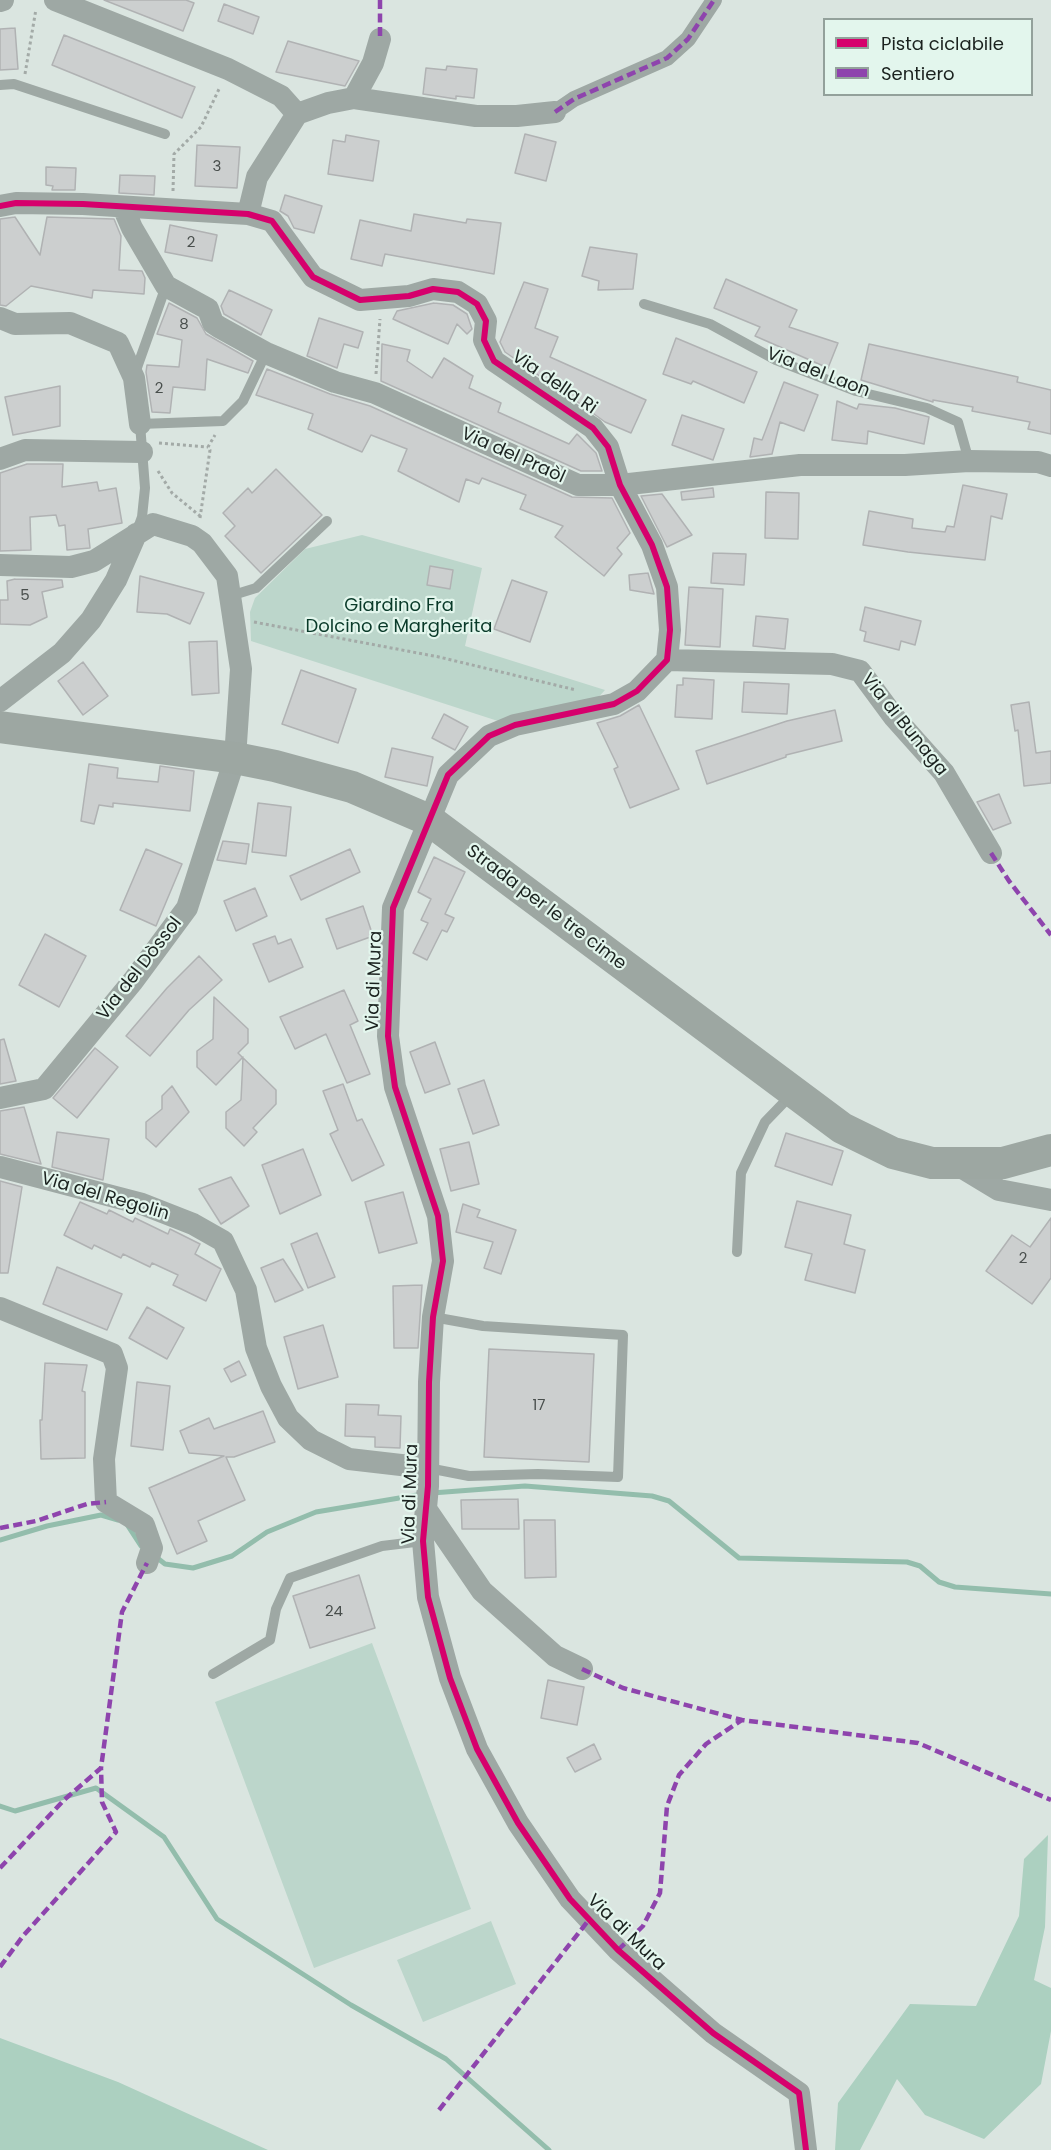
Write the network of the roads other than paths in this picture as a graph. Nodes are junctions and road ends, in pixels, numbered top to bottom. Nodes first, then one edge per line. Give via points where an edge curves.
1 (55, 0) edge
2 (714, 0) edge
3 (380, 39) dead end
4 (0, 85) edge
5 (354, 98) junction
6 (555, 112) joint
7 (297, 114) junction
8 (165, 134) dead end
9 (0, 206) edge
10 (123, 207) junction
11 (248, 214) junction
12 (166, 286) junction
13 (644, 304) dead end
14 (0, 318) edge
15 (266, 353) junction
16 (134, 378) junction
17 (141, 439) junction
18 (0, 459) edge
19 (969, 461) junction
20 (1051, 466) edge
21 (620, 485) junction
22 (327, 521) dead end
23 (136, 534) junction
24 (0, 565) edge
25 (230, 601) junction
26 (667, 660) junction
27 (0, 701) edge
28 (0, 728) edge
29 (235, 758) junction
30 (429, 820) junction
31 (991, 853) dead end
32 (793, 1093) junction
33 (0, 1098) edge
34 (1051, 1150) edge
35 (956, 1164) junction
36 (0, 1167) edge
37 (1051, 1200) edge
38 (736, 1252) dead end
39 (0, 1308) edge
40 (433, 1317) junction
41 (427, 1477) junction
42 (426, 1509) junction
43 (423, 1541) junction
44 (149, 1555) dead end
45 (582, 1669) dead end
46 (213, 1674) dead end
47 (806, 2150) edge

1 - 7 street via 228,69 281,96
2 - 6 street via 687,39 667,58 574,99
3 - 5 street via 373,63
4 - 8 lane via 14,84
5 - 6 street via 476,116
5 - 7 street
7 - 11 street via 257,177
9 - 10 street via 16,203
10 - 11 street, Via della Ri
10 - 12 street
11 - 21 street, Via della Ri via 272,221 313,277 360,300 409,296 433,289 458,292 477,304 486,321 484,340 494,361 593,428 608,447
12 - 15 street, Via del Praòl via 208,309 213,323
12 - 16 lane
13 - 19 lane, Via del Laon via 710,324 776,360 856,391 927,408 958,422
14 - 16 street via 15,324 70,323 118,344
15 - 17 lane via 243,401 224,421
15 - 21 street, Via del Praòl via 335,382 375,393 578,485
16 - 17 street
17 - 18 street via 25,450
17 - 23 lane via 145,488
19 - 20 street via 1038,462
19 - 21 street via 800,465
21 - 26 street via 652,545 667,587
22 - 25 lane via 256,588
23 - 24 street via 94,561 71,567
23 - 25 street, Via del Dòssol via 153,524 199,525 202,543 227,576
23 - 27 street via 116,580 91,620 62,653
25 - 29 street, Via del Dòssol via 242,669
26 - 30 street via 637,691 614,704 515,725 489,736 448,776
26 - 31 street, Via di Bunaga via 832,664 860,670 894,717 944,773
28 - 29 main road, Strada per le tre cime
29 - 30 main road, Strada per le tre cime via 352,787
29 - 33 street, Via del Dòssol via 187,908 44,1089
30 - 32 main road, Strada per le tre cime
30 - 40 street, Via di Mura via 393,908 388,1036 395,1087 438,1216 443,1261
32 - 35 main road, Strada per le tre cime via 842,1128 893,1153 932,1163
32 - 38 lane via 765,1122 741,1173
34 - 35 main road, Strada per le tre cime via 1003,1162
35 - 37 street via 999,1190
36 - 41 street, Via del Regolin via 142,1204 223,1241 246,1290 256,1348 288,1418 311,1440 349,1459
39 - 44 street via 112,1354 117,1368 104,1459 106,1502 144,1525
40 - 41 street, Via di Mura
40 - 41 lane via 483,1326 623,1335 618,1477 538,1473
41 - 42 street, Via di Mura
42 - 43 street, Via di Mura
42 - 45 street, Via di Mura via 482,1591 555,1656
43 - 46 lane, Via di Mura via 382,1546 290,1578 276,1609 270,1640
43 - 47 street, Via di Mura via 428,1597 450,1678 477,1749 518,1824 570,1899 618,1950 713,2033 799,2093

